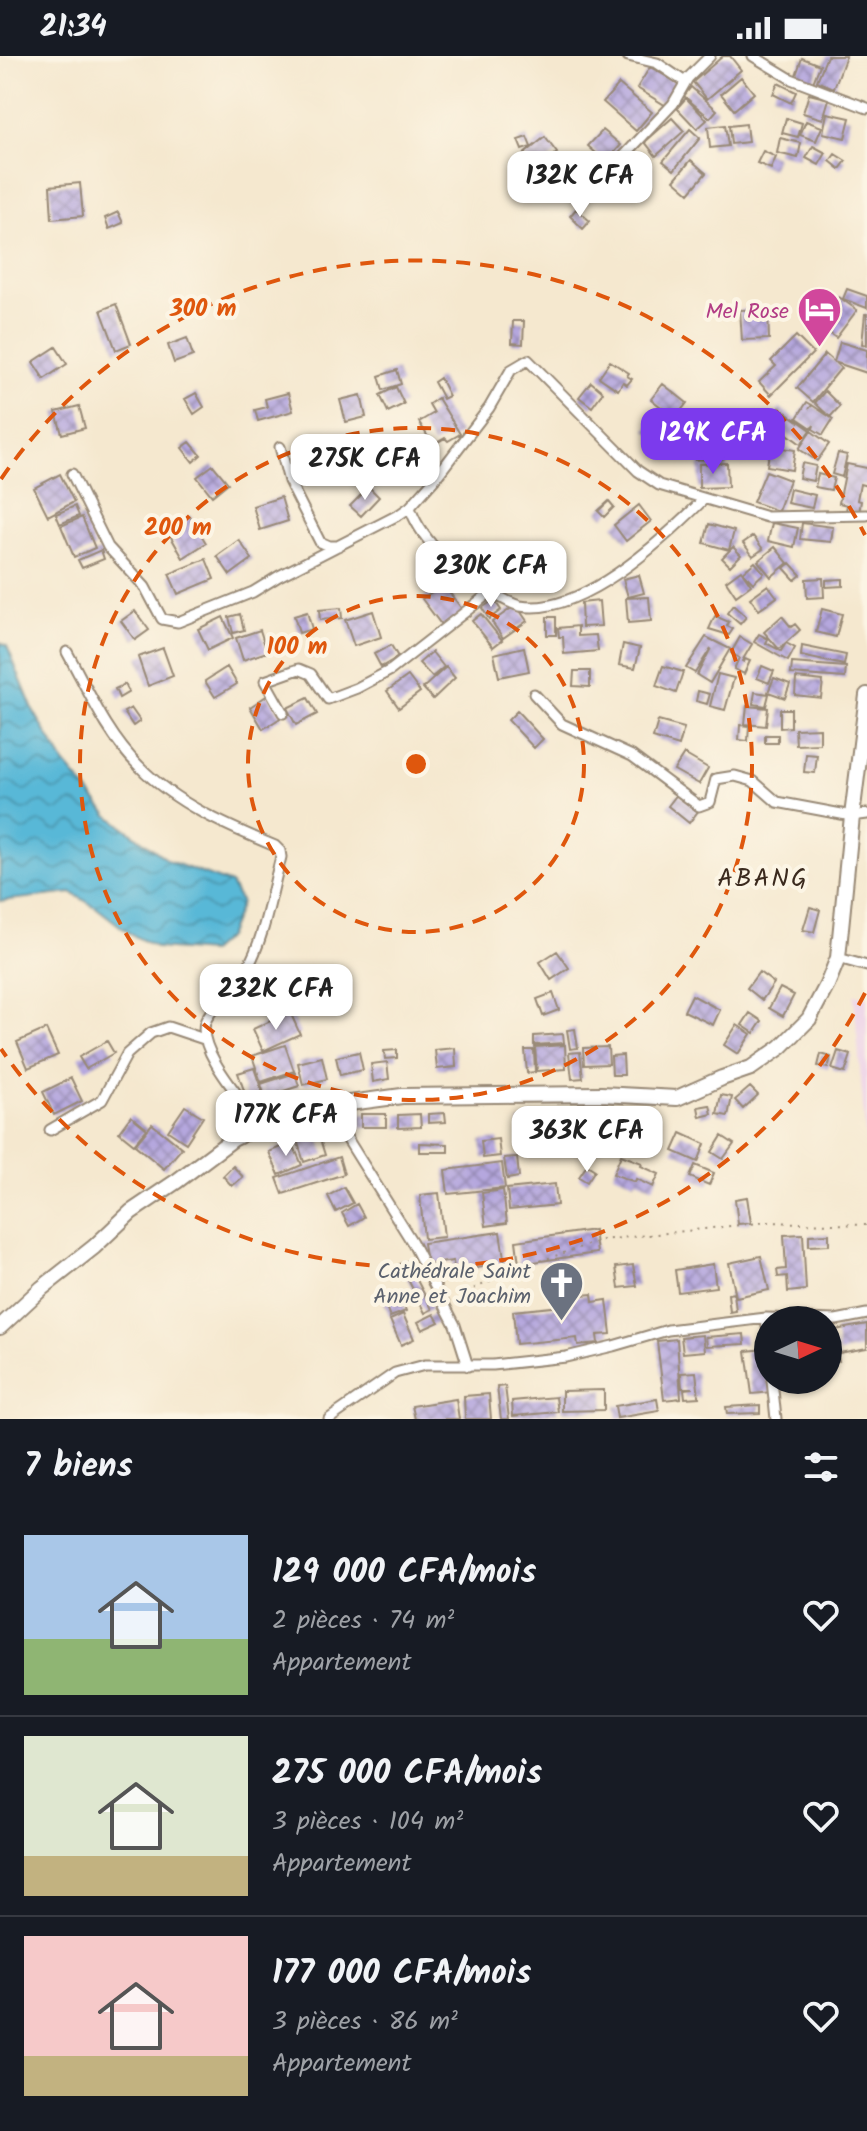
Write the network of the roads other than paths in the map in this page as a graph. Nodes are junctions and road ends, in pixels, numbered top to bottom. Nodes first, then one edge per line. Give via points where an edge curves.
1 (628, 56) edge
2 (710, 56) edge
3 (753, 56) edge
4 (685, 82) junction
5 (867, 108) edge
6 (588, 194) dead end
7 (280, 447) dead end
8 (72, 474) dead end
9 (704, 499) junction
10 (410, 507) junction
11 (867, 515) edge
12 (338, 546) junction
13 (492, 591) junction
14 (67, 652) dead end
15 (534, 694) dead end
16 (867, 695) edge
17 (283, 713) dead end
18 (860, 815) edge
19 (838, 958) junction
20 (867, 966) edge
21 (204, 1039) junction
22 (342, 1104) junction
23 (261, 1125) junction
24 (50, 1130) dead end
25 (867, 1314) edge
26 (754, 1319) edge
27 (842, 1319) edge
28 (0, 1327) edge
29 (468, 1366) junction
30 (773, 1394) edge
31 (329, 1419) edge
32 (776, 1419) edge

1 - 4 street via 657,63
2 - 4 street
3 - 5 street via 791,79
4 - 6 street via 673,104
7 - 12 street via 289,481 320,542
8 - 12 street via 108,547 145,587 162,619 170,622 253,592
9 - 10 street via 659,485 638,471 528,360 511,370 489,408
9 - 11 street via 767,517
9 - 13 street via 607,581 570,601 517,606
10 - 12 street
10 - 13 street via 444,560
13 - 17 street via 391,670 357,688 328,699 311,674 299,669 265,681
14 - 21 street via 138,766 179,799 280,851 247,969 208,1016
15 - 18 street via 562,724 632,756 699,806 710,802 716,779 735,776 753,781 777,802
16 - 18 main road
18 - 19 main road
19 - 20 street
19 - 22 main road via 809,1019 781,1047 751,1068 677,1098 402,1096
21 - 23 street via 217,1066
21 - 24 street via 168,1027 151,1033 127,1054 102,1100
22 - 23 main road
22 - 29 street via 343,1132 412,1242 455,1325
23 - 28 main road via 131,1212
25 - 27 street
26 - 29 street via 668,1330 566,1357
29 - 31 street via 425,1365 395,1373
30 - 32 street

